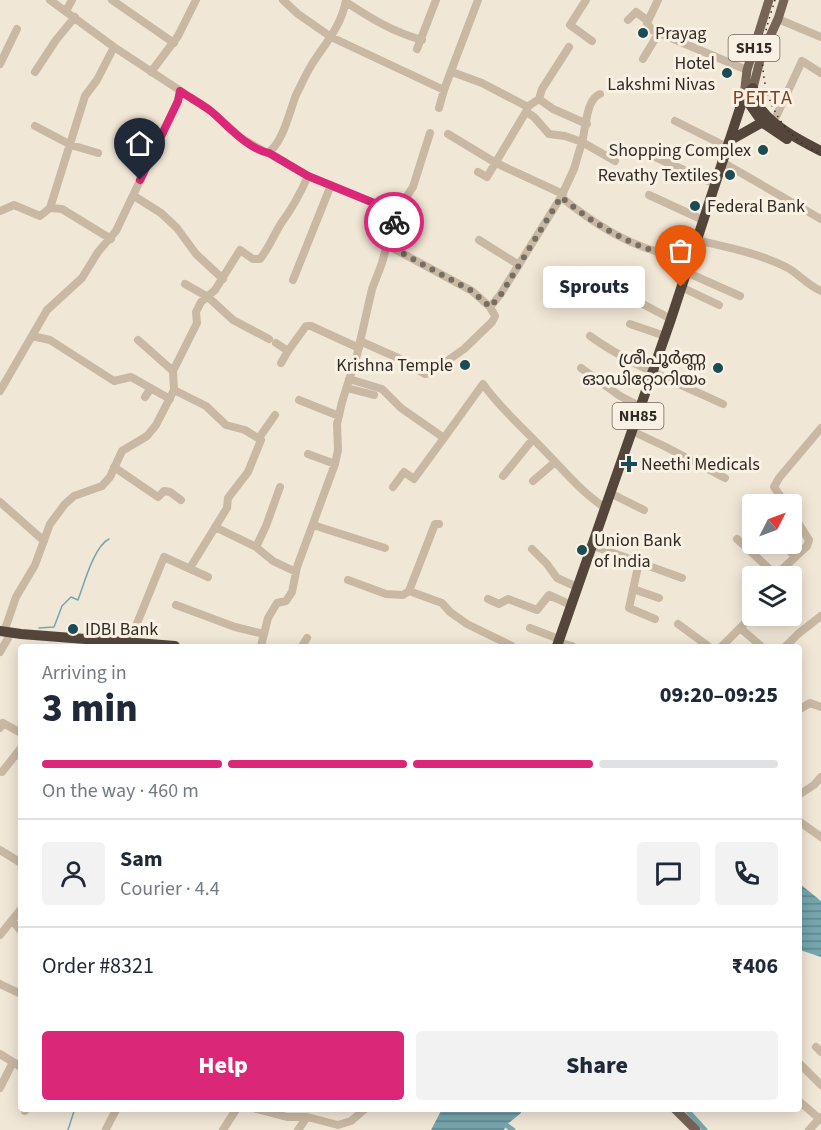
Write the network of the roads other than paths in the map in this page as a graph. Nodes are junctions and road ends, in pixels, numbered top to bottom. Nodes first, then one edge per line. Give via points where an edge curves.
1 (50, 0) edge
2 (72, 0) edge
3 (112, 0) edge
4 (196, 0) edge
5 (283, 0) edge
6 (436, 0) edge
7 (478, 0) edge
8 (586, 0) edge
9 (658, 0) edge
10 (770, 0) edge
11 (784, 0) edge
12 (346, 1) edge
13 (66, 11) junction
14 (75, 17) junction
15 (778, 19) junction
16 (628, 20) dead end
17 (648, 21) junction
18 (17, 29) dead end
19 (658, 34) junction
20 (821, 36) edge
21 (331, 37) junction
22 (422, 39) junction
23 (592, 41) dead end
24 (174, 43) junction
25 (114, 47) junction
26 (569, 47) dead end
27 (417, 50) dead end
28 (642, 59) dead end
29 (0, 64) edge
30 (451, 70) junction
31 (747, 70) junction
32 (35, 72) dead end
33 (151, 72) junction
34 (821, 73) edge
35 (753, 88) junction
36 (444, 90) junction
37 (180, 91) junction
38 (600, 94) dead end
39 (744, 96) junction
40 (539, 99) junction
41 (439, 108) dead end
42 (527, 108) junction
43 (769, 120) junction
44 (675, 121) dead end
45 (587, 124) junction
46 (35, 126) dead end
47 (430, 133) dead end
48 (448, 134) dead end
49 (582, 142) junction
50 (730, 142) junction
51 (71, 145) junction
52 (821, 151) edge
53 (98, 153) dead end
54 (269, 153) junction
55 (655, 158) dead end
56 (821, 158) edge
57 (615, 161) dead end
58 (722, 162) junction
59 (496, 164) junction
60 (478, 172) dead end
61 (308, 176) junction
62 (715, 184) junction
63 (331, 185) junction
64 (649, 195) dead end
65 (134, 196) junction
66 (562, 196) junction
67 (50, 208) junction
68 (0, 211) edge
69 (396, 212) junction
70 (821, 219) edge
71 (703, 220) junction
72 (111, 239) junction
73 (479, 240) dead end
74 (696, 240) junction
75 (387, 245) junction
76 (692, 252) junction
77 (519, 265) junction
78 (579, 270) dead end
79 (686, 272) junction
80 (223, 279) junction
81 (293, 280) dead end
82 (185, 285) dead end
83 (681, 287) junction
84 (821, 291) edge
85 (740, 296) dead end
86 (208, 297) junction
87 (719, 305) dead end
88 (490, 307) junction
89 (671, 319) junction
90 (630, 324) dead end
91 (32, 336) junction
92 (590, 336) dead end
93 (665, 336) junction
94 (138, 340) dead end
95 (354, 344) junction
96 (288, 351) junction
97 (281, 363) dead end
98 (581, 368) dead end
99 (173, 370) junction
100 (653, 371) junction
101 (350, 379) junction
102 (151, 388) junction
103 (346, 388) junction
104 (174, 390) junction
105 (0, 392) edge
106 (374, 395) dead end
107 (146, 398) dead end
108 (170, 399) junction
109 (299, 400) dead end
110 (723, 404) dead end
111 (641, 407) junction
112 (275, 415) dead end
113 (339, 416) junction
114 (821, 428) edge
115 (632, 432) junction
116 (259, 438) junction
117 (444, 438) junction
118 (534, 439) junction
119 (308, 454) dead end
120 (329, 462) junction
121 (555, 462) junction
122 (114, 467) junction
123 (503, 476) dead end
124 (724, 478) dead end
125 (533, 481) dead end
126 (280, 487) dead end
127 (393, 487) dead end
128 (610, 493) junction
129 (779, 494) edge
130 (181, 500) dead end
131 (0, 502) edge
132 (604, 507) junction
133 (644, 510) dead end
134 (439, 524) dead end
135 (313, 525) junction
136 (215, 527) junction
137 (802, 529) edge
138 (737, 539) dead end
139 (44, 541) junction
140 (591, 546) junction
141 (256, 547) junction
142 (385, 548) dead end
143 (532, 549) dead end
144 (802, 550) edge
145 (797, 554) edge
146 (795, 556) joint
147 (639, 562) junction
148 (765, 566) edge
149 (786, 566) edge
150 (190, 568) junction
151 (296, 572) junction
152 (208, 576) dead end
153 (682, 578) dead end
154 (348, 580) dead end
155 (577, 587) junction
156 (633, 589) junction
157 (409, 591) junction
158 (659, 598) dead end
159 (488, 599) dead end
160 (176, 605) dead end
161 (571, 605) junction
162 (821, 616) edge
163 (655, 619) dead end
164 (678, 624) dead end
165 (530, 628) dead end
166 (740, 628) joint
167 (5, 632) edge
168 (264, 634) junction
169 (307, 638) dead end
170 (558, 642) edge
171 (129, 643) junction
172 (100, 644) edge
173 (142, 644) edge
174 (262, 644) edge
175 (303, 644) edge
176 (508, 644) edge
177 (705, 644) edge
178 (724, 644) edge
179 (759, 644) edge
180 (788, 644) edge
181 (0, 652) edge
182 (821, 707) edge
183 (802, 709) edge
184 (0, 728) edge
185 (18, 731) edge
186 (18, 752) edge
187 (2, 772) dead end
188 (820, 781) edge
189 (802, 793) edge
190 (802, 824) edge
191 (821, 837) edge
192 (0, 850) edge
193 (18, 861) edge
194 (18, 913) edge
195 (12, 920) junction
196 (18, 927) edge
197 (2, 930) edge
198 (0, 984) edge
199 (18, 993) edge
200 (0, 1054) edge
201 (17, 1064) edge
202 (802, 1066) edge
203 (821, 1086) edge
204 (0, 1088) edge
205 (802, 1104) edge
206 (115, 1112) edge
207 (234, 1112) edge
208 (271, 1112) edge
209 (361, 1112) edge
210 (678, 1112) edge
211 (307, 1117) junction
212 (821, 1119) edge
213 (106, 1128) dead end
214 (223, 1130) edge
215 (298, 1130) edge
216 (696, 1130) edge
217 (809, 1130) edge

1 - 13 street
2 - 13 street
3 - 24 street
4 - 24 street
5 - 21 street
6 - 22 street
7 - 30 street
8 - 23 street via 570,25
9 - 17 street
10 - 31 main road, SH15
11 - 15 main road
12 - 21 street
12 - 22 street via 383,25
13 - 14 street
14 - 25 street
14 - 32 street
15 - 20 street
15 - 35 main road via 761,56
16 - 17 street via 636,12
17 - 19 street
18 - 29 street
19 - 28 street
19 - 31 street
21 - 36 street
21 - 54 street via 314,60
22 - 27 street
24 - 33 street
25 - 33 street
25 - 51 street via 85,96
26 - 40 street
30 - 36 street
30 - 42 street
31 - 39 main road, SH15
33 - 37 street
34 - 43 street via 802,61
35 - 39 highway
35 - 43 highway
36 - 41 street
37 - 54 street via 211,111 241,138
37 - 65 street
38 - 45 street via 590,101
39 - 43 highway
39 - 50 highway
40 - 42 street
40 - 45 street
42 - 49 street via 549,134
42 - 59 street
43 - 50 highway
43 - 52 highway
43 - 56 highway via 804,150
44 - 50 street
45 - 49 street
46 - 51 street
47 - 69 street via 413,187
48 - 59 street
49 - 57 street
49 - 66 street
50 - 58 highway
51 - 53 street
51 - 67 street
54 - 61 street
55 - 62 street
58 - 62 highway
58 - 70 street
59 - 60 street via 487,177
59 - 66 street
61 - 63 street
61 - 80 street via 291,213 260,260 240,250
62 - 71 highway, NH85
63 - 69 street
63 - 81 street
64 - 71 street
65 - 72 street
65 - 80 street via 169,221
66 - 76 street via 598,225 641,245 658,252
66 - 77 street
67 - 68 street via 40,216 15,205
67 - 72 street via 62,209
69 - 75 street
71 - 74 highway, NH85
72 - 91 street via 82,278 47,310
73 - 77 street
74 - 76 highway, NH85
74 - 84 street via 748,252 784,266
75 - 88 street via 472,291
75 - 95 street
76 - 79 highway, NH85
77 - 88 street
78 - 89 street
79 - 83 highway, NH85
79 - 85 street
80 - 86 street
82 - 86 street
83 - 87 street
83 - 89 highway, NH85
86 - 96 street via 233,320
86 - 99 street via 196,312 197,323
88 - 95 street via 495,316 492,322 430,374 398,358
89 - 93 highway, NH85
90 - 93 street
91 - 102 street via 50,340 114,381 131,377
91 - 105 street
92 - 100 street
93 - 100 highway, NH85
94 - 99 street
95 - 96 street via 306,326
95 - 101 street
96 - 97 street
98 - 111 street
99 - 104 street
100 - 110 street
100 - 111 highway, NH85
101 - 103 street
101 - 117 street via 382,389 401,408
102 - 107 street
102 - 108 street
103 - 106 street
103 - 113 street
104 - 108 street
104 - 116 street via 206,406 226,425
108 - 122 street via 158,423 147,436 122,451
109 - 113 street
111 - 115 highway, NH85
112 - 116 street
113 - 120 street via 339,450
114 - 129 street via 774,487
115 - 124 street
115 - 128 highway, NH85
116 - 136 street via 248,472 228,498 227,508
117 - 118 street via 483,384
117 - 127 street via 414,479 404,472
118 - 121 street
118 - 123 street
119 - 120 street
120 - 135 street
121 - 125 street
121 - 132 street
122 - 130 street via 158,497 164,491
122 - 139 street via 102,486 74,495 65,504 50,524
126 - 141 street
128 - 132 highway, NH85
128 - 133 street
131 - 139 street
132 - 140 highway, NH85
134 - 157 street via 435,524
135 - 142 street
135 - 151 street
136 - 141 street
136 - 150 street
137 - 144 street via 809,540
138 - 148 street
139 - 167 street via 16,597
140 - 147 street
140 - 155 highway, NH85
141 - 151 street
143 - 155 street via 556,578
145 - 146 street
146 - 149 street
147 - 153 street
147 - 156 street
150 - 152 street
150 - 171 street via 164,557
151 - 168 street via 292,592 286,601 277,603
154 - 157 street via 386,594 403,595
155 - 161 highway, NH85
156 - 158 street
156 - 163 street via 630,610
157 - 176 street via 442,603 467,624
159 - 161 street via 499,604 508,598 537,610 549,595
160 - 168 street
161 - 170 highway, NH85
162 - 180 street
164 - 177 street
165 - 170 street
166 - 178 street
166 - 179 street
167 - 172 highway
167 - 181 street
168 - 174 street
169 - 175 street
171 - 172 highway
171 - 173 highway
182 - 183 street via 810,703
184 - 185 street via 3,723
186 - 187 street
188 - 189 street
190 - 191 street
192 - 193 street
194 - 195 street
195 - 196 street
195 - 197 street
198 - 199 street
200 - 201 street
201 - 204 street
202 - 203 street
205 - 212 street
206 - 213 street
207 - 214 street
208 - 211 street
209 - 211 street via 338,1125
210 - 216 main road
211 - 215 street
212 - 217 street

